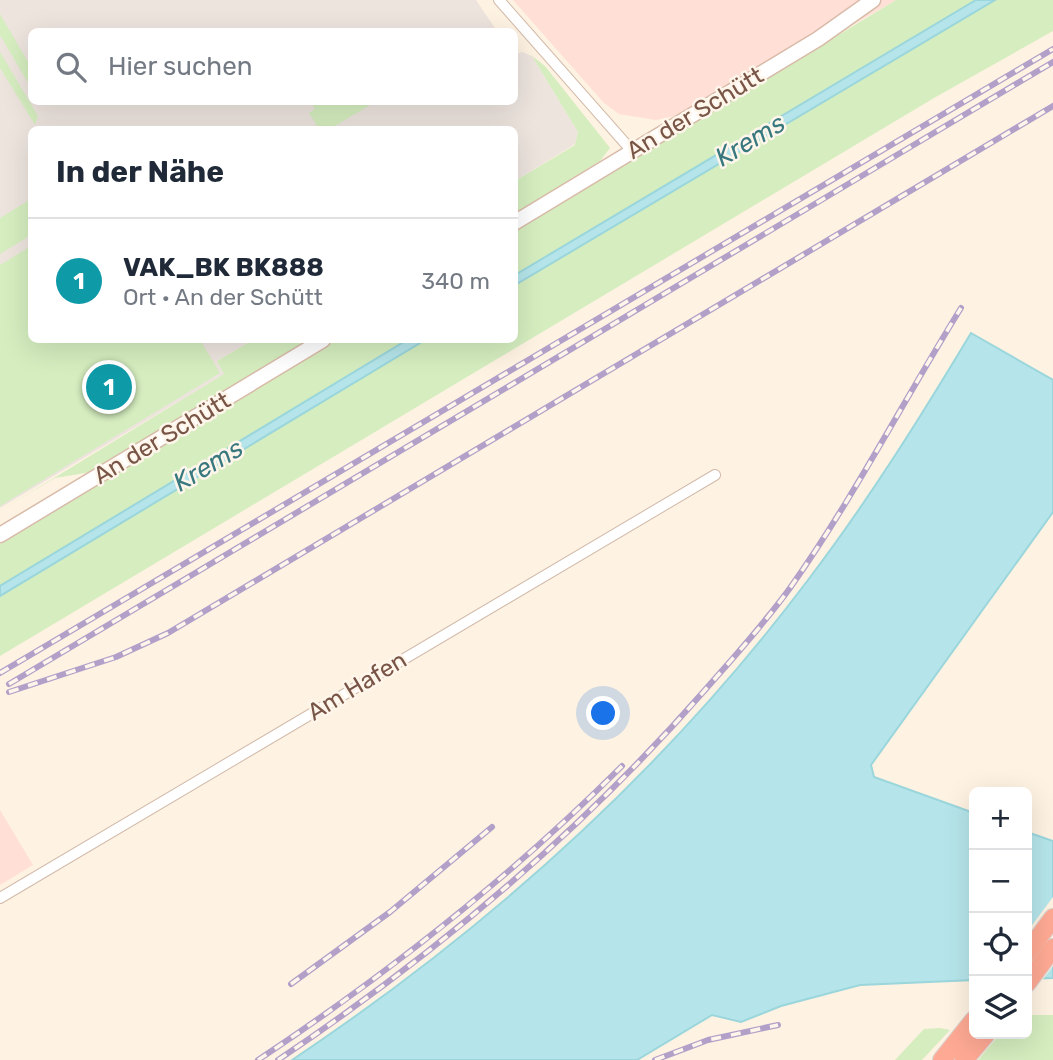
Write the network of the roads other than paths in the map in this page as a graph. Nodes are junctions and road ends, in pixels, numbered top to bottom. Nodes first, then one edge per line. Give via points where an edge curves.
1 (499, 0) edge
2 (873, 0) edge
3 (632, 151) junction
4 (518, 221) edge
5 (318, 343) edge
6 (715, 475) dead end
7 (0, 535) edge
8 (0, 898) edge
9 (1053, 918) edge
10 (1032, 946) edge
11 (1053, 948) edge
12 (1032, 976) edge
13 (969, 1026) edge
14 (982, 1039) edge
15 (943, 1059) edge
16 (964, 1060) edge

1 - 3 street
2 - 3 street, An der Schütt via 818,39
3 - 4 street, An der Schütt
5 - 7 street, An der Schütt
6 - 8 street, Am Hafen
9 - 10 highway
11 - 12 highway
13 - 15 highway
14 - 16 highway

